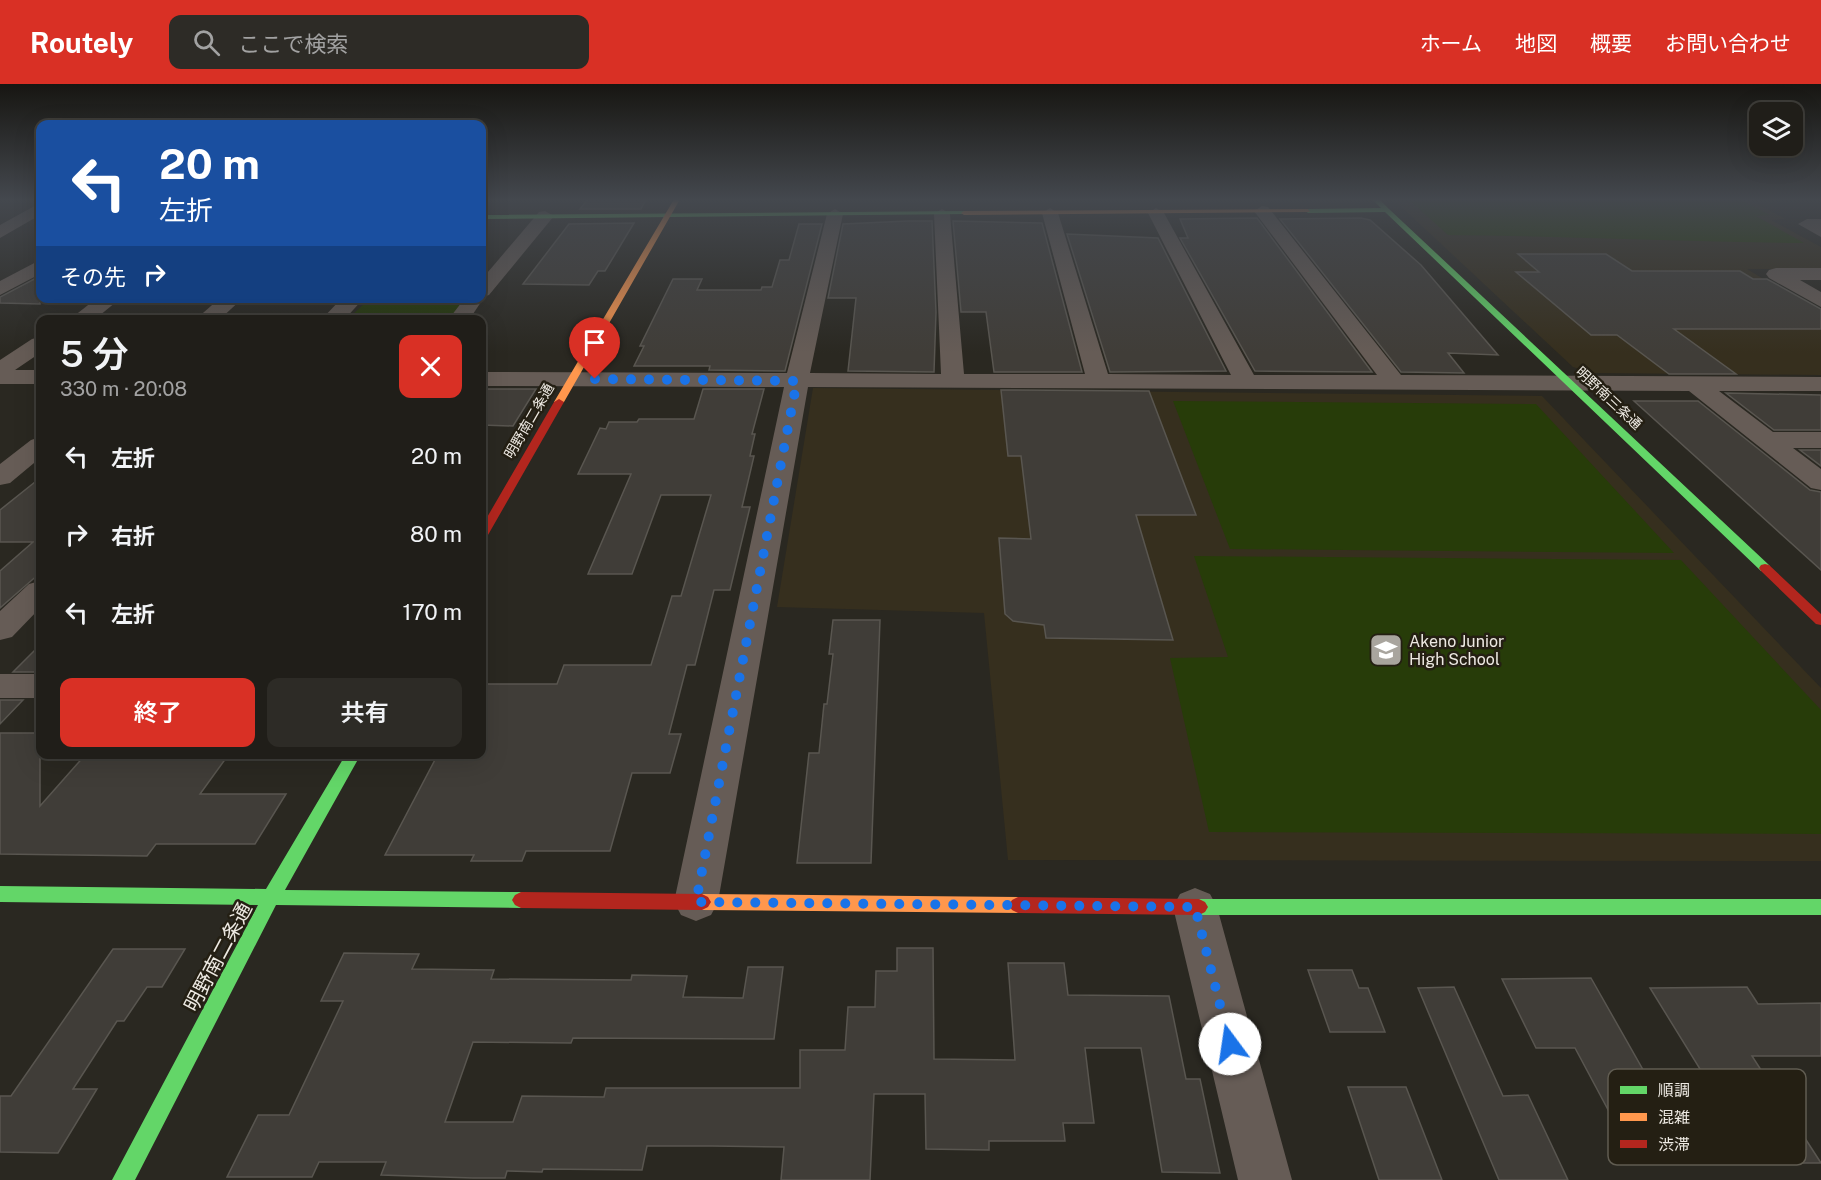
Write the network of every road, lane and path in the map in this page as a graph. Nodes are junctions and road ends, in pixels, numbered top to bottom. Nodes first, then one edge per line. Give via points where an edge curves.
1 (516, 250) edge
2 (648, 250) edge
3 (827, 250) edge
4 (944, 250) edge
5 (1061, 250) edge
6 (1176, 250) edge
7 (1292, 250) edge
8 (1429, 250) edge
9 (36, 257) edge
10 (486, 266) edge
11 (502, 266) junction
12 (1821, 274) edge
13 (486, 286) edge
14 (0, 289) edge
15 (1821, 301) edge
16 (104, 303) edge
17 (227, 303) edge
18 (349, 303) edge
19 (472, 303) edge
20 (86, 315) edge
21 (211, 315) edge
22 (336, 315) edge
23 (462, 315) edge
24 (36, 347) edge
25 (0, 370) edge
26 (0, 377) edge
27 (36, 377) edge
28 (486, 379) edge
29 (572, 379) junction
30 (797, 381) junction
31 (953, 382) junction
32 (1100, 382) junction
33 (1568, 382) junction
34 (1247, 383) junction
35 (1395, 383) junction
36 (1694, 383) junction
37 (1821, 384) edge
38 (1768, 440) junction
39 (1821, 440) edge
40 (36, 448) edge
41 (0, 477) edge
42 (1821, 482) edge
43 (486, 528) edge
44 (36, 595) edge
45 (1821, 621) edge
46 (0, 629) edge
47 (0, 686) edge
48 (36, 686) edge
49 (351, 759) edge
50 (0, 894) edge
51 (272, 896) junction
52 (696, 902) junction
53 (1195, 907) junction
54 (1821, 907) edge
55 (123, 1180) edge
56 (1265, 1180) edge

1 - 11 street
2 - 29 street, 明野南二条通
3 - 30 street
4 - 31 street
5 - 32 street
6 - 34 street
7 - 35 street
8 - 33 street, 明野南三条通
9 - 14 street
10 - 11 street
11 - 13 street
12 - 15 street via 1776,274
16 - 20 street
17 - 21 street
18 - 22 street
19 - 23 street
24 - 25 street
26 - 27 street
28 - 29 street
29 - 30 street
29 - 43 street, 明野南二条通
30 - 31 street
30 - 52 street
31 - 32 street
32 - 34 street
33 - 35 street
33 - 36 street
33 - 45 street, 明野南三条通
34 - 35 street
36 - 37 street
36 - 38 street
38 - 39 street
38 - 42 street
40 - 41 street
44 - 46 street
47 - 48 street
49 - 51 street, 明野南二条通
50 - 51 street
51 - 52 street
51 - 55 street, 明野南二条通
52 - 53 street
53 - 54 street
53 - 56 street

